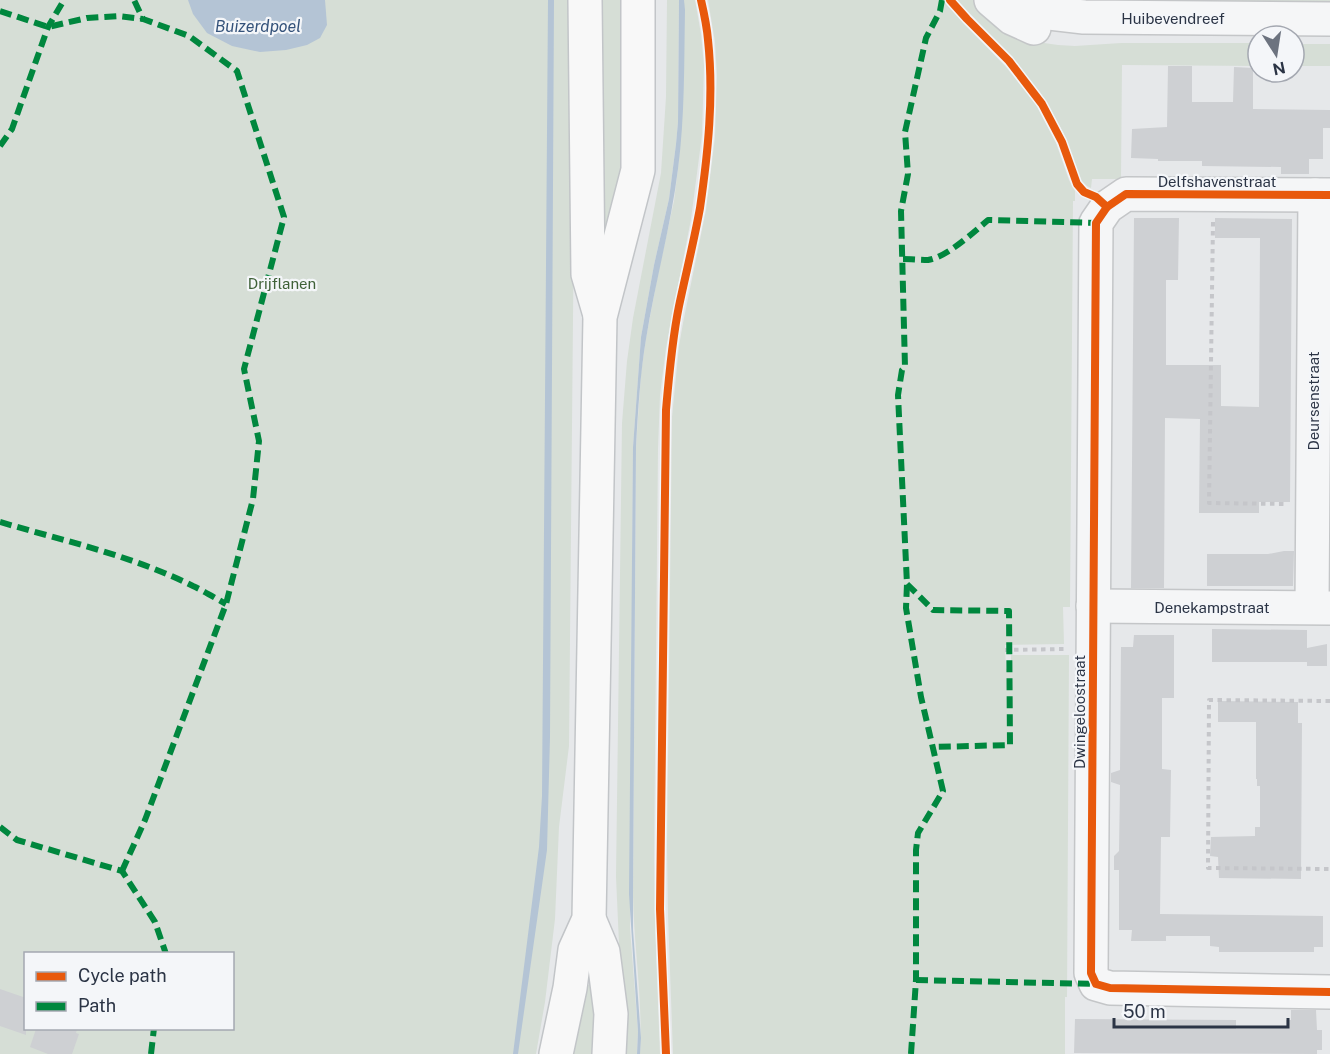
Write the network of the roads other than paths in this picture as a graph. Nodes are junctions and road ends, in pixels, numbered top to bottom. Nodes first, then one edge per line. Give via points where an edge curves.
1 (585, 0) edge
2 (638, 0) edge
3 (991, 0) edge
4 (1018, 0) edge
5 (1330, 19) edge
6 (1246, 37) edge
7 (1306, 37) edge
8 (1330, 38) edge
9 (1323, 195) edge
10 (1107, 207) joint
11 (600, 317) junction
12 (1093, 606) junction
13 (1321, 608) edge
14 (589, 919) junction
15 (1330, 992) edge
16 (556, 1054) edge
17 (609, 1054) edge

1 - 11 main road via 588,274
2 - 11 main road via 638,170
3 - 6 street, Huibevendreef via 1012,18 1056,34
4 - 5 street, Huibevendreef via 1041,12 1084,17
7 - 8 street
9 - 10 street, Delfshavenstraat via 1126,194
9 - 13 street, Deursenstraat via 1313,504
10 - 12 street, Dwingeloostraat via 1096,223
11 - 14 main road
12 - 13 street, Denekampstraat
12 - 15 street, Dwingeloostraat via 1091,973 1096,984 1110,988
14 - 16 main road via 575,950
14 - 17 main road via 603,952 611,1014

